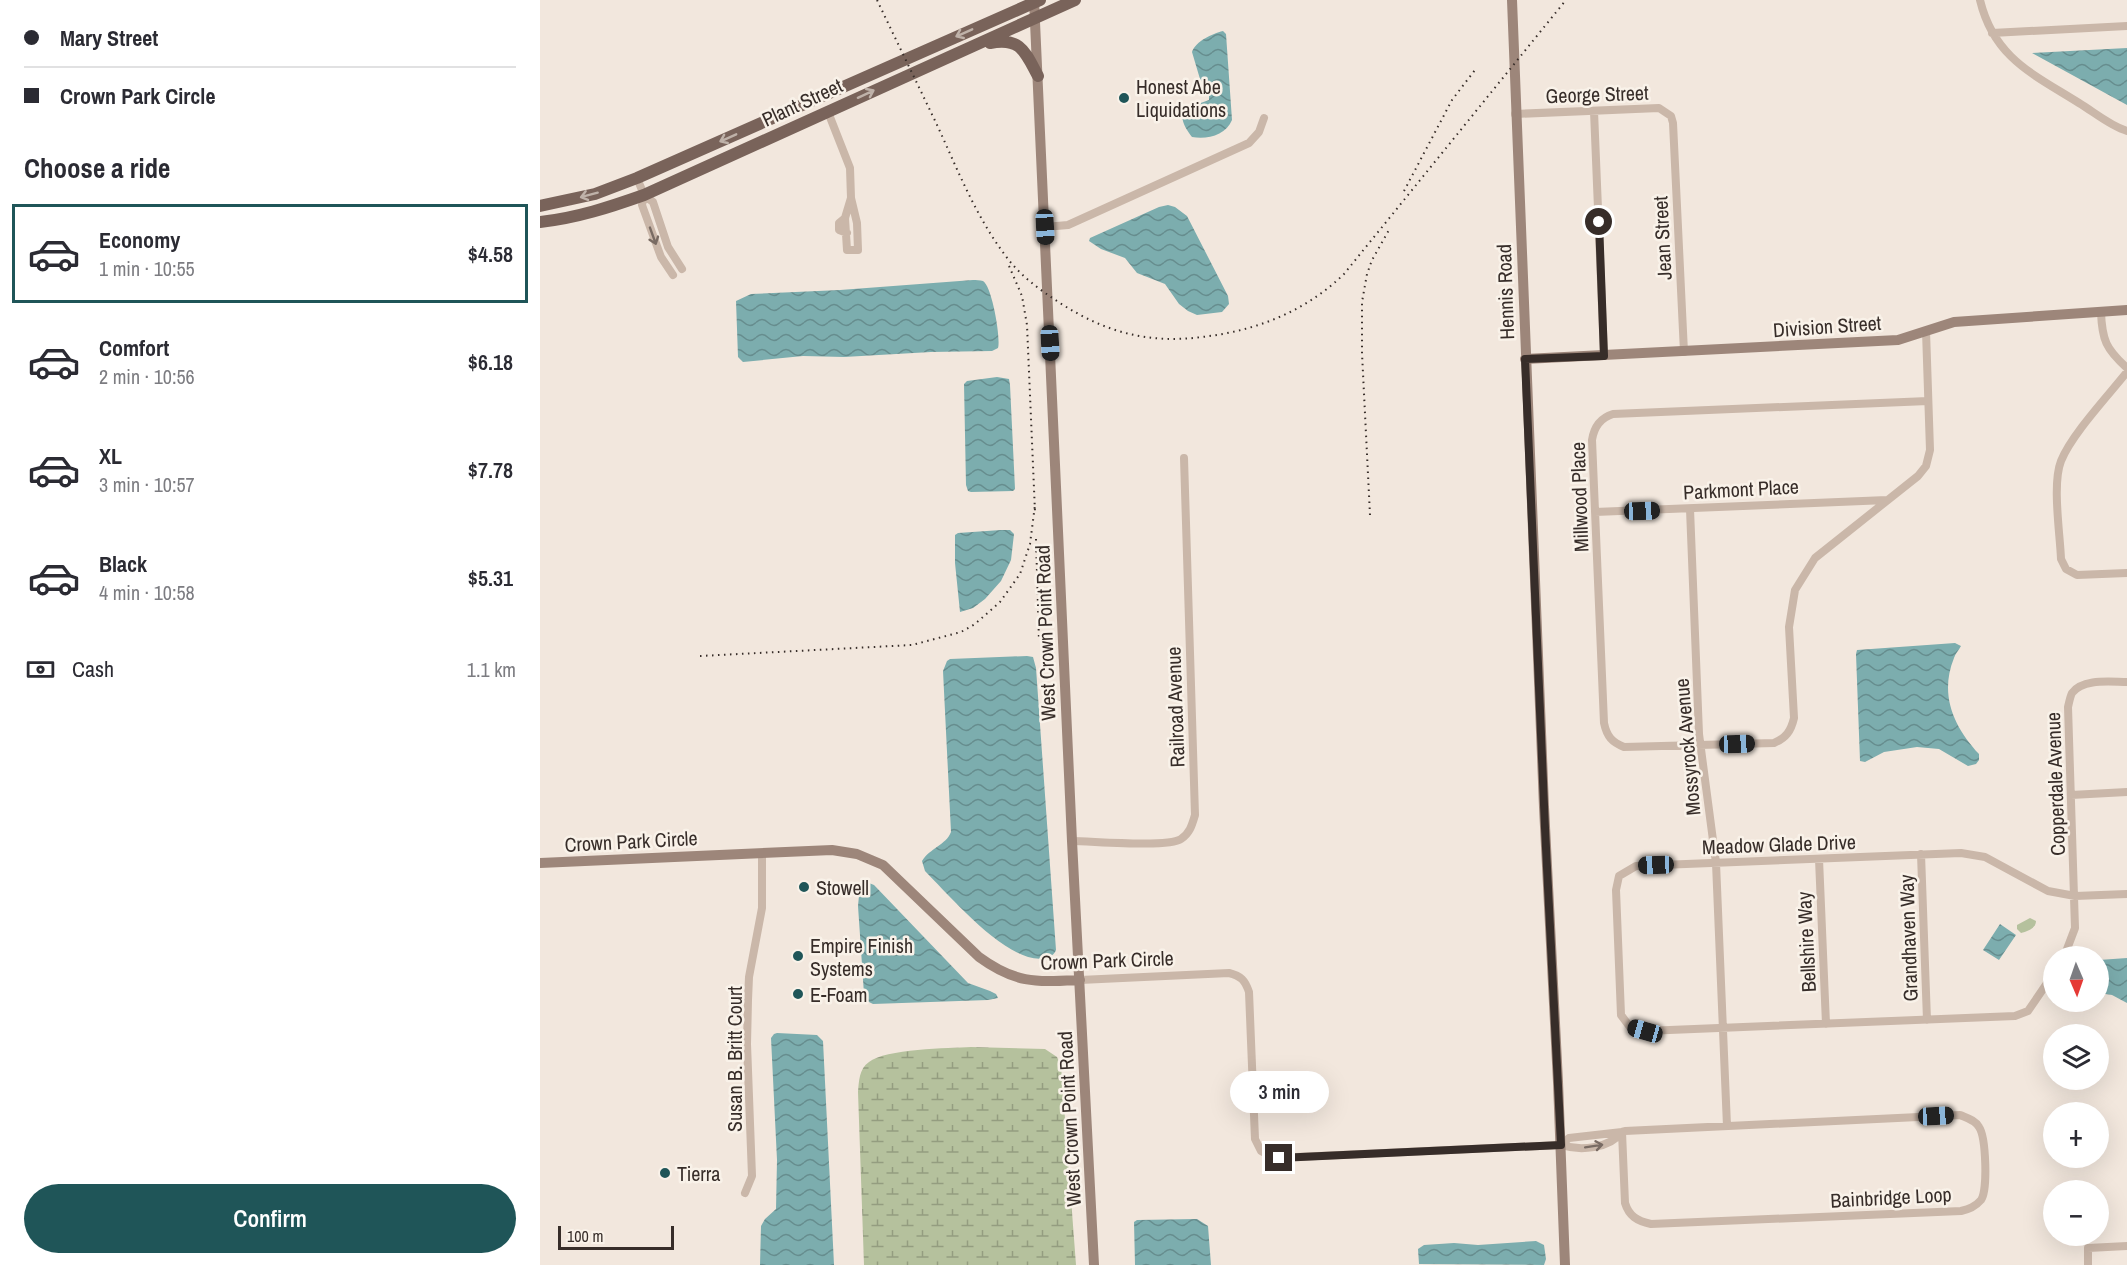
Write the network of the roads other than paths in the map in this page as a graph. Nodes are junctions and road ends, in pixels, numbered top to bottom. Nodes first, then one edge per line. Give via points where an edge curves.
1 (1076, 0) edge
2 (1512, 0) edge
3 (1980, 0) edge
4 (1036, 1) edge
5 (1035, 18) junction
6 (2127, 26) edge
7 (1992, 33) junction
8 (968, 48) junction
9 (1038, 75) junction
10 (839, 89) junction
11 (808, 103) junction
12 (1594, 111) junction
13 (828, 112) junction
14 (1515, 114) junction
15 (1264, 118) dead end
16 (1673, 123) joint
17 (794, 127) junction
18 (2127, 131) edge
19 (637, 178) junction
20 (644, 195) junction
21 (851, 198) junction
22 (540, 206) edge
23 (540, 222) edge
24 (1045, 227) junction
25 (682, 269) dead end
26 (673, 275) dead end
27 (2127, 310) edge
28 (2101, 312) junction
29 (1926, 331) junction
30 (1684, 352) junction
31 (1604, 356) junction
32 (1525, 359) junction
33 (2127, 370) edge
34 (1928, 401) junction
35 (1184, 458) dead end
36 (1888, 500) junction
37 (1690, 509) junction
38 (1595, 512) junction
39 (2127, 573) edge
40 (2127, 681) edge
41 (1700, 746) junction
42 (2127, 792) edge
43 (2072, 795) junction
44 (1072, 841) junction
45 (762, 853) junction
46 (1921, 854) junction
47 (1819, 859) junction
48 (540, 863) edge
49 (1716, 863) junction
50 (2127, 894) edge
51 (2075, 896) junction
52 (2068, 946) edge
53 (1080, 980) junction
54 (2043, 989) edge
55 (1927, 1020) junction
56 (1826, 1024) junction
57 (1723, 1028) junction
58 (1728, 1126) junction
59 (1622, 1132) junction
60 (1561, 1145) junction
61 (745, 1193) dead end
62 (2127, 1246) edge
63 (1094, 1265) edge
64 (1565, 1265) edge
65 (2088, 1265) edge

1 - 5 main road, Plant Street
2 - 14 street, Hennis Road
3 - 7 street
4 - 5 street, West Crown Point Road
4 -> 10 main road, Plant Street
5 - 8 main road, Plant Street
5 - 9 street, West Crown Point Road
6 - 7 street
7 - 18 street via 2010,57 2036,78
8 - 9 main road via 1002,41 1015,44
13 -> 8 main road, Plant Street
9 - 24 street, West Crown Point Road
10 - 11 main road, Plant Street
10 - 13 main road via 828,100
11 - 17 main road via 803,119
11 -> 19 main road, Plant Street
12 - 14 street, George Street
12 - 16 street, George Street via 1659,108 1671,116
12 - 31 street
13 - 17 main road, Plant Street
13 - 21 street via 850,168
14 - 32 street, Hennis Road
15 - 24 street via 1259,132 1248,143 1068,225
16 - 30 street, Jean Street
17 - 20 main road, Plant Street
19 - 20 street
19 -> 22 main road, Plant Street via 596,194
20 - 23 main road, Plant Street via 603,210
20 - 25 street via 653,202 668,247
20 -> 26 street via 642,205 661,257
21 - 21 street via 845,218 847,250 858,250
24 - 44 street, West Crown Point Road
27 - 28 street, Division Street
28 - 29 street, Division Street via 1953,322
28 - 33 street via 2103,339
29 - 30 street, Division Street via 1898,340
29 - 34 street
30 - 31 street, Division Street
31 - 32 street, Division Street
32 - 60 street, Hennis Road
33 - 39 street via 2070,443 2060,463 2057,485 2061,559 2066,569 2077,575
34 - 36 street via 1930,450 1926,466
34 - 38 street, Millwood Place via 1606,416 1594,429 1592,440
35 - 44 street, Railroad Avenue via 1195,815 1191,830 1180,840 1163,843
36 - 37 street, Parkmont Place
36 - 41 street, Millwood Place via 1815,558 1795,590 1789,627 1794,718 1791,729 1774,743
37 - 38 street, Parkmont Place
37 - 41 street, Mossyrock Avenue
38 - 41 street, Millwood Place via 1606,733 1613,743 1624,747
40 - 43 street, Copperdale Avenue via 2090,683 2071,694 2068,707
41 - 49 street, Mossyrock Avenue
42 - 43 street
43 - 51 street, Copperdale Avenue
44 - 53 street, West Crown Point Road
45 - 48 street, Crown Park Circle
45 - 53 street, Crown Park Circle via 832,850 857,854 883,865 995,969 1036,982
45 - 61 street, Susan B. Britt Court via 762,908 749,977 747,1044 752,1176
46 - 47 street, Meadow Glade Drive
46 - 51 street, Meadow Glade Drive via 1985,857 2048,891
46 - 55 street, Grandhaven Way
47 - 49 street, Meadow Glade Drive
47 - 56 street, Bellshire Way
49 - 57 street, Mossyrock Avenue
49 - 57 street, Meadow Glade Drive via 1635,866 1619,876 1616,890 1621,1015 1630,1027 1645,1031
50 - 51 street, Meadow Glade Drive
51 - 52 street via 2075,928
53 - 60 street, Crown Park Circle via 1229,973 1240,976 1249,992 1255,1139 1261,1151 1274,1158
53 - 63 street, West Crown Point Road
54 - 55 street, Meadow Glade Drive via 2028,1011 2015,1016
55 - 56 street, Meadow Glade Drive
56 - 57 street, Meadow Glade Drive
57 - 58 street, Mossyrock Avenue
58 - 59 street, Bainbridge Loop
58 - 59 street, Bainbridge Loop via 1960,1115 1971,1119 1983,1134 1986,1187 1980,1201 1961,1211 1651,1224 1640,1222 1625,1203
59 - 60 street, Bainbridge Loop via 1599,1146
60 - 64 street, Hennis Road
62 - 65 street via 2088,1248

